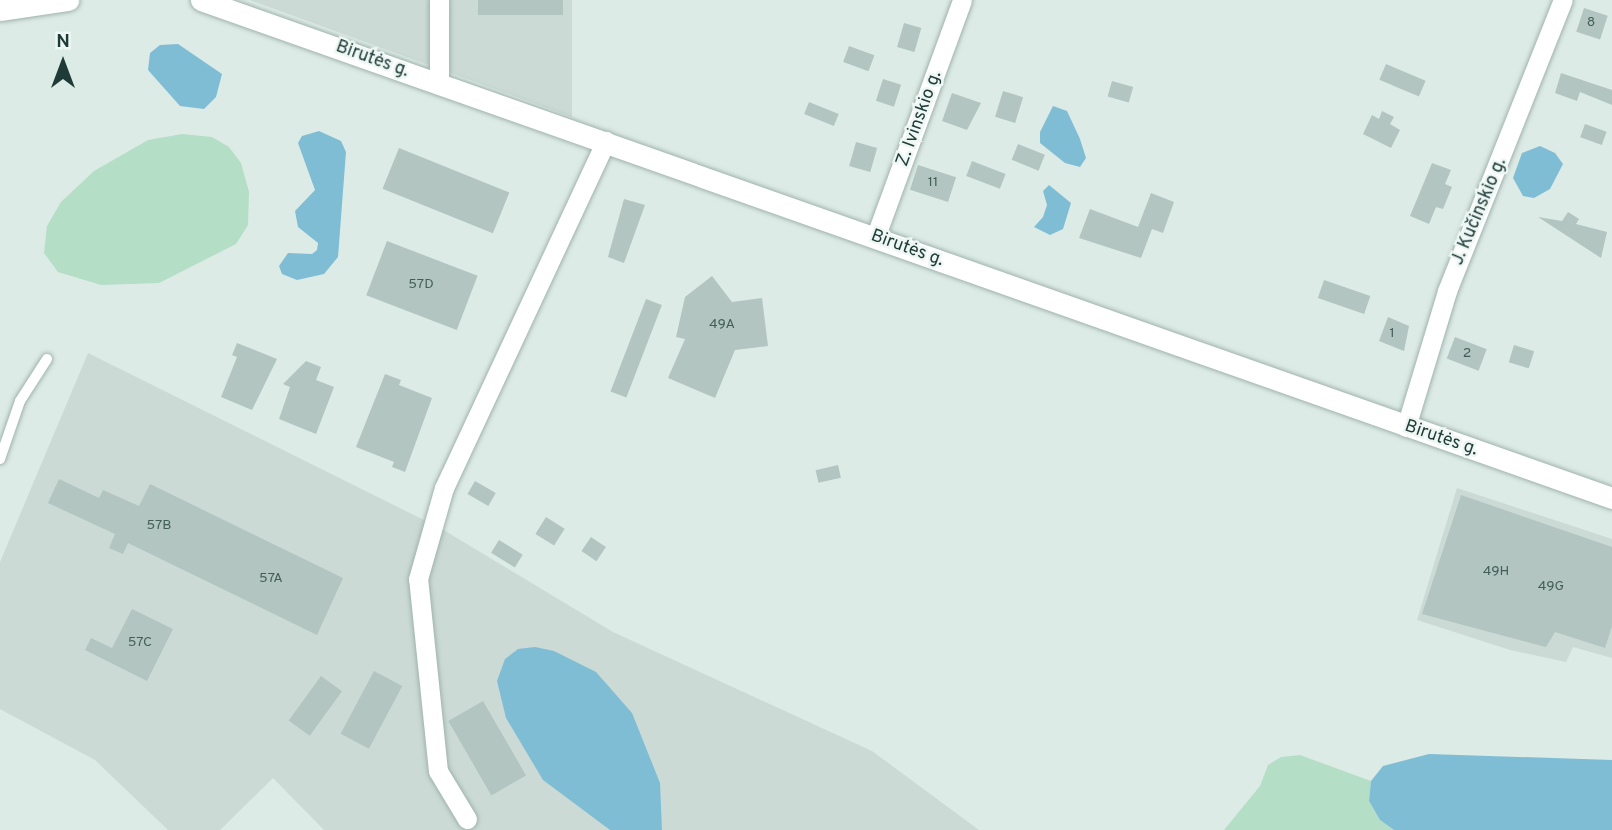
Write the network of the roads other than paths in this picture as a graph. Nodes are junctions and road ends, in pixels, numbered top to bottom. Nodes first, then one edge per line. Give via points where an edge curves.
1 (68, 0) edge
2 (201, 0) edge
3 (439, 0) edge
4 (962, 0) edge
5 (1563, 0) edge
6 (0, 10) edge
7 (439, 84) junction
8 (606, 141) junction
9 (876, 238) junction
10 (47, 359) dead end
11 (1406, 427) junction
12 (0, 459) edge
13 (1612, 498) edge
14 (467, 819) dead end

1 - 6 main road
2 - 7 main road, Birutės g.
3 - 7 street
4 - 9 street, Z. Ivinskio g.
5 - 11 street, J. Kučinskio g. via 1447,291
7 - 8 main road, Birutės g.
8 - 9 main road, Birutės g.
8 - 14 street via 444,488 418,579 438,771
9 - 11 main road, Birutės g.
10 - 12 lane via 20,401
11 - 13 main road, Birutės g.

